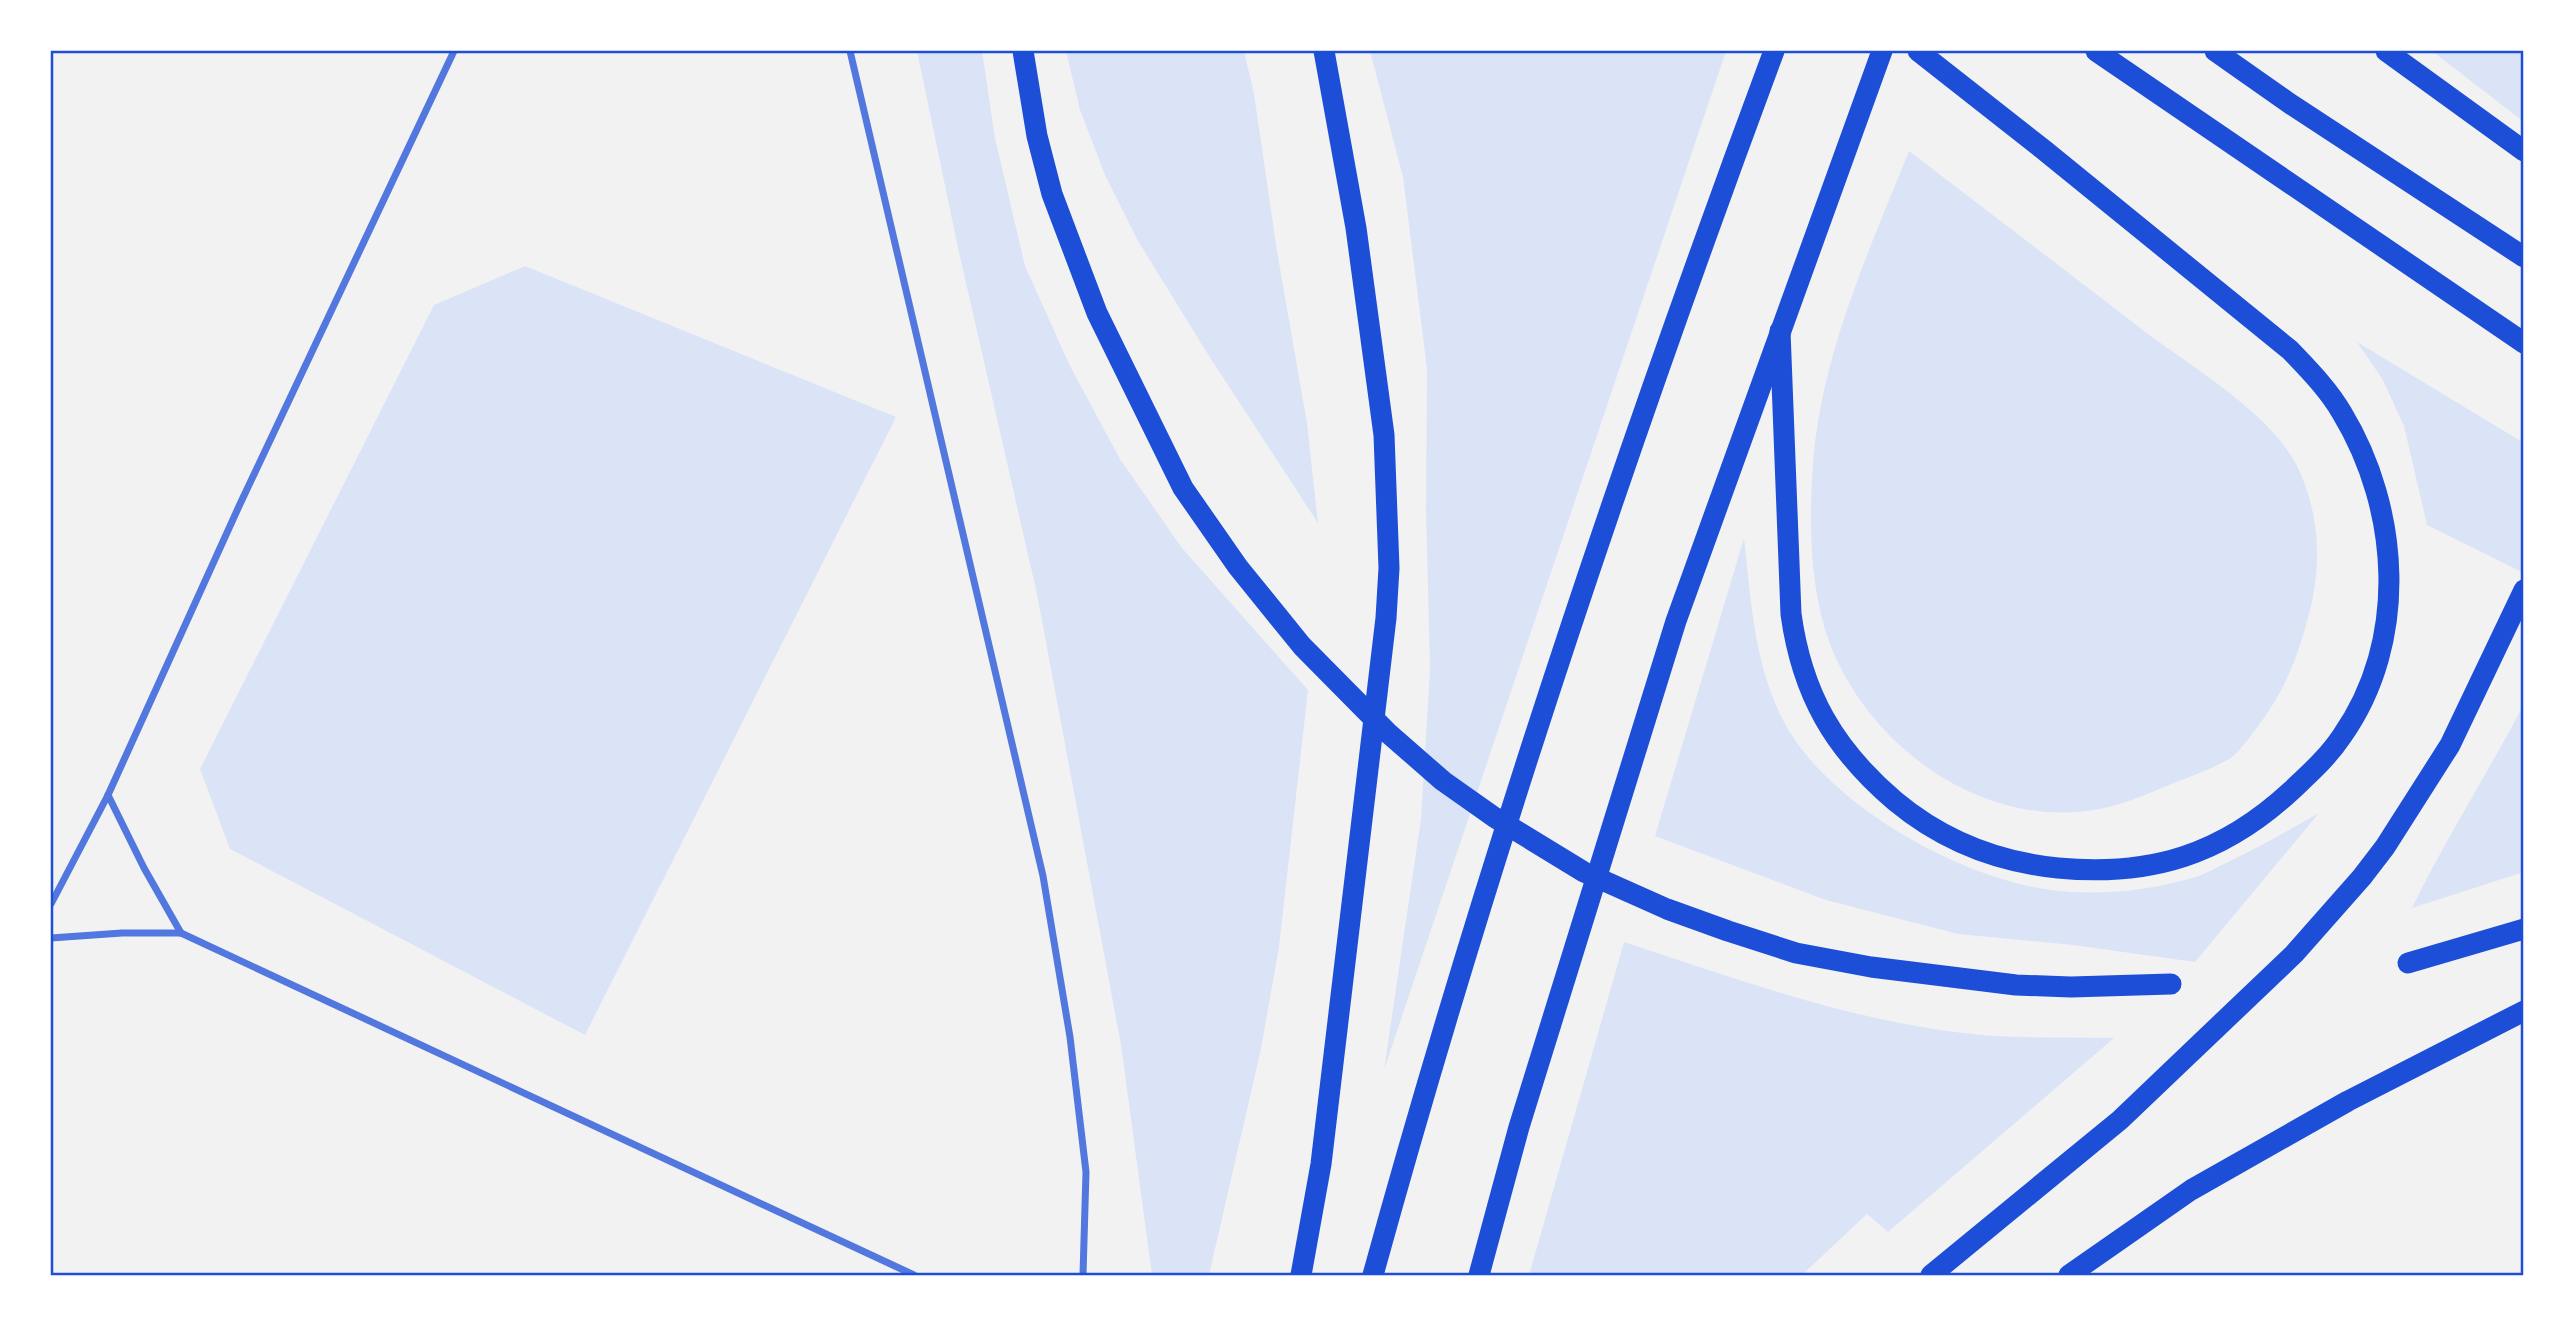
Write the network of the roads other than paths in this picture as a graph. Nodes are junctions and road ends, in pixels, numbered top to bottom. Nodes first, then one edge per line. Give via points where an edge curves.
1 (454, 51) edge
2 (850, 51) edge
3 (1023, 51) edge
4 (1324, 51) edge
5 (1774, 51) edge
6 (1882, 51) edge
7 (1918, 51) edge
8 (2096, 51) edge
9 (2215, 51) edge
10 (2386, 51) edge
11 (2524, 151) edge
12 (2524, 257) edge
13 (1780, 331) junction
14 (2524, 343) edge
15 (2524, 590) edge
16 (108, 796) junction
17 (51, 904) edge
18 (2524, 929) edge
19 (181, 933) junction
20 (51, 938) edge
21 (2408, 963) dead end
22 (2171, 984) dead end
23 (2524, 1011) edge
24 (914, 1275) edge
25 (1083, 1275) edge
26 (1301, 1275) edge
27 (1373, 1275) edge
28 (1479, 1275) edge
29 (1931, 1275) edge
30 (2069, 1275) edge

1 - 16 street via 240,503
2 - 25 street via 1043,876 1070,1037 1086,1172
3 - 22 highway via 1052,194 1097,313 1183,488 1238,567 1302,646 1443,781 1584,872 1728,931 1796,953 2016,985
4 - 26 highway via 1356,228 1384,435 1389,568 1323,1151
5 - 27 highway via 1695,262 1525,761
6 - 13 highway
7 - 13 highway via 2290,351 2341,411 2360,446 2384,519 2389,594 2376,668 2343,735 2320,764 2243,830 2185,858 2153,866 2088,871 2027,865 1970,848 1910,814 1838,741 1805,682 1796,649
8 - 14 highway
9 - 12 highway
10 - 11 highway
13 - 28 highway via 1676,621 1519,1127
15 - 29 highway via 2449,744 2362,877 2294,954 2120,1120
16 - 17 street
16 - 19 street
18 - 21 highway
19 - 20 street
19 - 24 street
23 - 30 highway via 2348,1101 2191,1190

